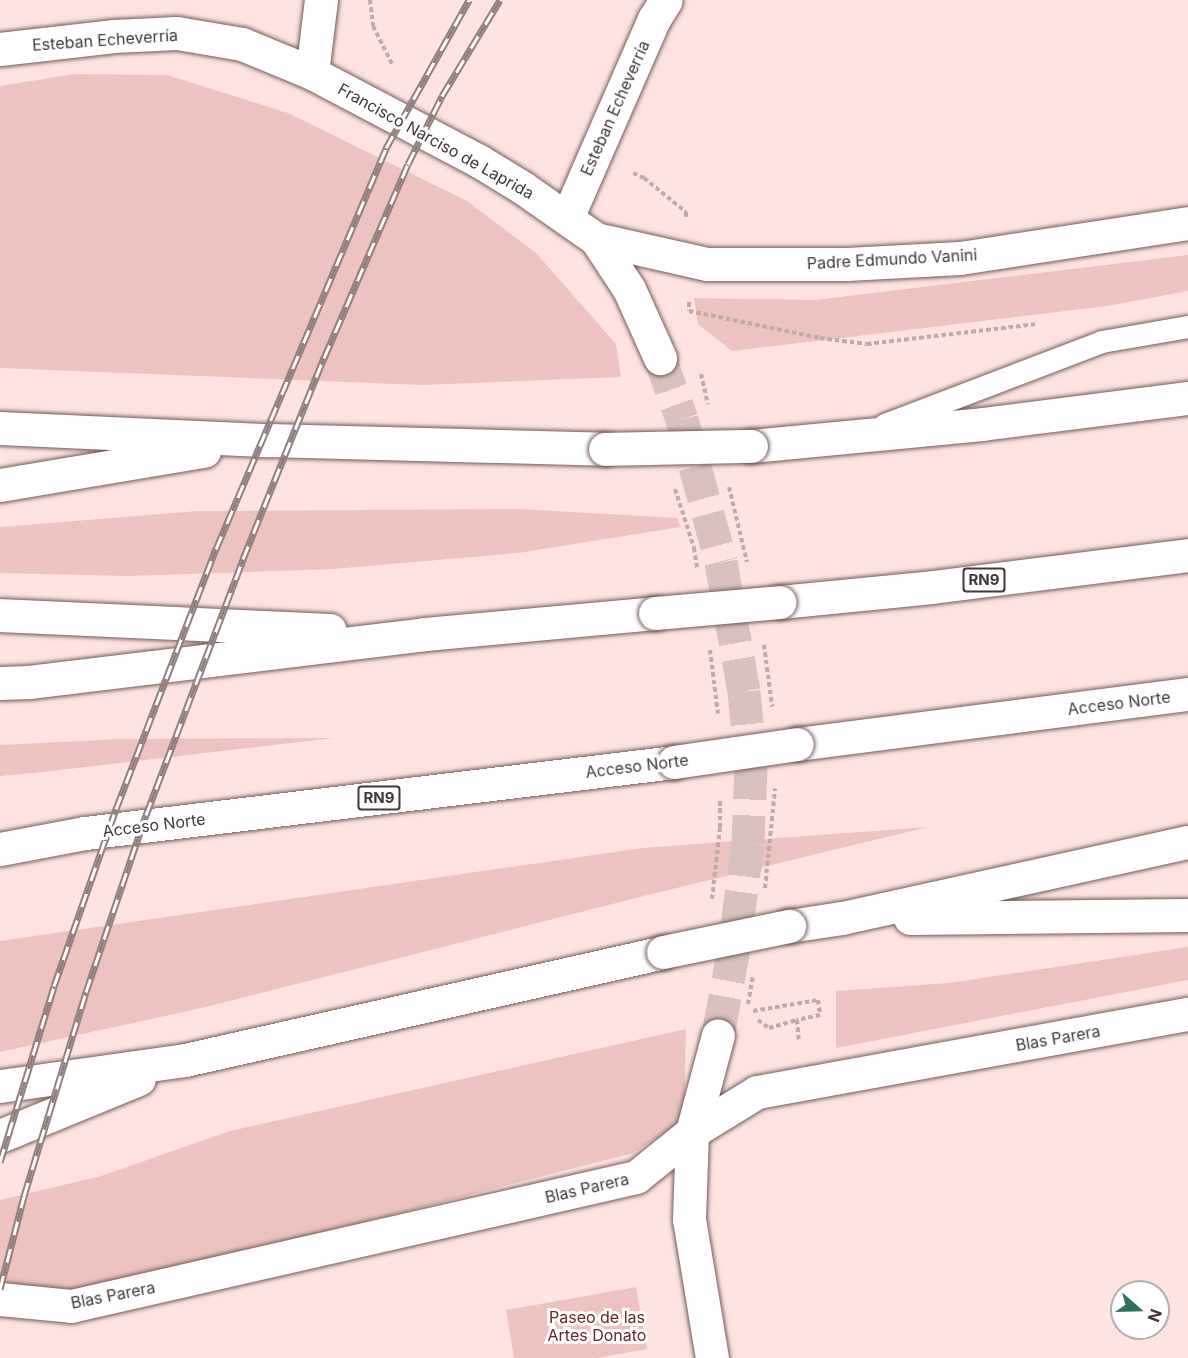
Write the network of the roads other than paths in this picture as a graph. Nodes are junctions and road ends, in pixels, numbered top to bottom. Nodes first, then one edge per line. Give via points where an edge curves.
1 (321, 0) edge
2 (666, 0) edge
3 (0, 49) edge
4 (312, 73) junction
5 (567, 218) junction
6 (1188, 223) edge
7 (596, 239) junction
8 (1188, 327) edge
9 (660, 358) tunnel mouth
10 (1188, 398) edge
11 (0, 428) edge
12 (859, 435) junction
13 (268, 441) junction
14 (0, 485) edge
15 (1188, 555) edge
16 (0, 615) edge
17 (424, 634) junction
18 (0, 683) edge
19 (1188, 694) edge
20 (0, 832) edge
21 (85, 833) junction
22 (1188, 842) edge
23 (0, 849) edge
24 (1188, 915) edge
25 (843, 918) junction
26 (1188, 1014) edge
27 (718, 1035) tunnel mouth
28 (185, 1060) junction
29 (0, 1086) edge
30 (692, 1132) junction
31 (0, 1136) edge
32 (0, 1299) edge
33 (712, 1358) edge

1 - 4 main road
2 - 5 main road, Esteban Echeverría via 654,19
3 - 4 main road, Esteban Echeverría via 177,33 242,44
4 - 5 main road, Francisco Narciso de Laprida via 479,161
5 - 7 main road, Francisco Narciso de Laprida
6 - 7 main road, Padre Edmundo Vanini via 960,258 847,264 707,264
7 - 9 main road, Francisco Narciso de Laprida via 629,289
8 - 12 lane via 1102,342
10 - 12 main road
11 - 13 main road
12 - 13 main road, bridge via 751,446 605,449
13 - 14 main road
15 - 17 main road, RN9, bridge via 932,587
16 - 17 main road
17 - 18 main road
19 - 21 main road, Acceso Norte / RN9, bridge via 674,762
20 - 21 main road
21 - 23 main road
22 - 25 main road
24 - 25 main road
25 - 28 main road, bridge via 663,952
26 - 30 main road, Blas Parera via 757,1092
27 - 30 main road
28 - 29 main road
28 - 31 main road
30 - 32 main road, Blas Parera via 636,1177 71,1306
30 - 33 main road via 689,1219

